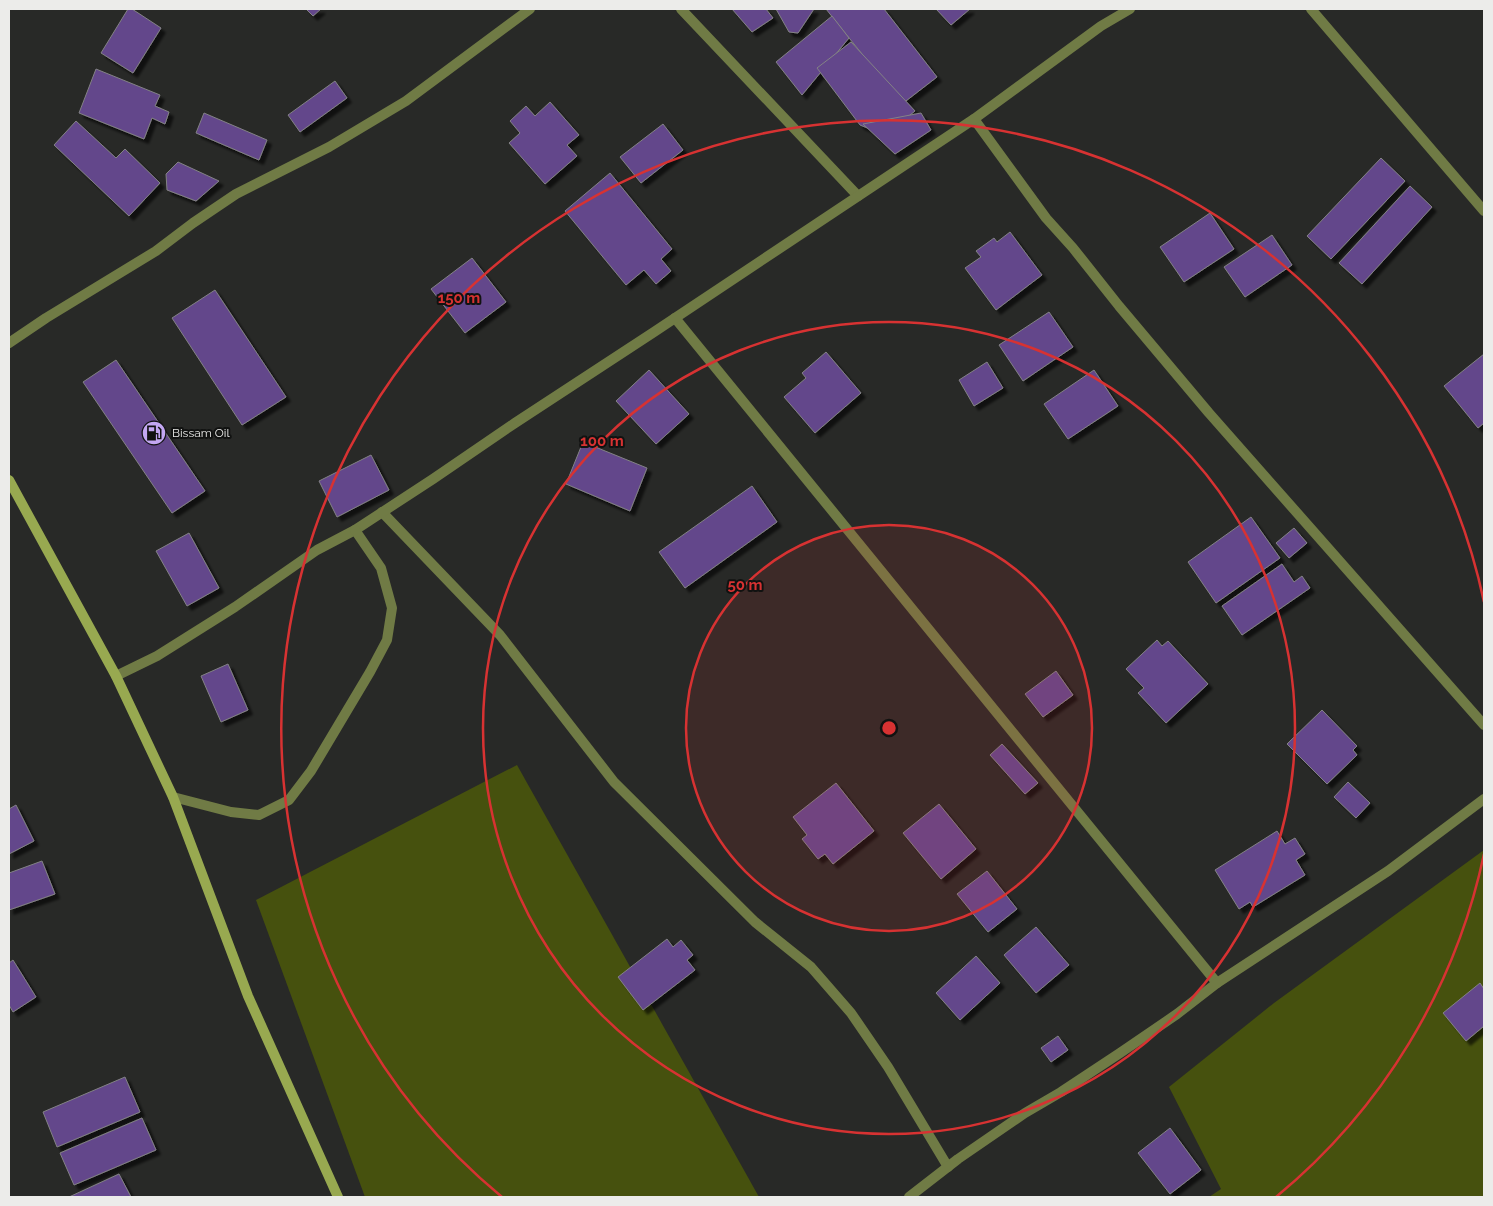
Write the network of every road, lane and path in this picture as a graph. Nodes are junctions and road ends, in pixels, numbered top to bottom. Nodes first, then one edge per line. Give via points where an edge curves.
1 (530, 9) edge
2 (681, 9) edge
3 (1130, 9) edge
4 (1311, 9) edge
5 (974, 119) junction
6 (858, 196) junction
7 (1484, 211) edge
8 (675, 318) junction
9 (9, 343) edge
10 (9, 480) edge
11 (382, 512) junction
12 (355, 530) junction
13 (116, 676) junction
14 (1484, 725) edge
15 (173, 797) junction
16 (1484, 799) edge
17 (1217, 983) junction
18 (948, 1167) junction
19 (338, 1197) edge
20 (909, 1197) edge

1 - 9 street via 406,101 329,147 236,194 156,251
2 - 6 street
3 - 5 street via 1101,26
4 - 7 street
5 - 6 street
5 - 14 street via 1046,218 1209,413
6 - 8 street
8 - 11 street
8 - 17 street
10 - 13 main road
11 - 12 street
11 - 18 street via 500,635 614,782 755,922 811,967 850,1013 888,1067
12 - 13 street via 317,550 157,656
12 - 15 street via 381,568 392,608 387,640 311,771 289,800 258,814 231,812
13 - 15 main road
15 - 19 main road via 248,996
16 - 17 street via 1388,870
17 - 18 street via 1120,1054 1025,1113
18 - 20 street

